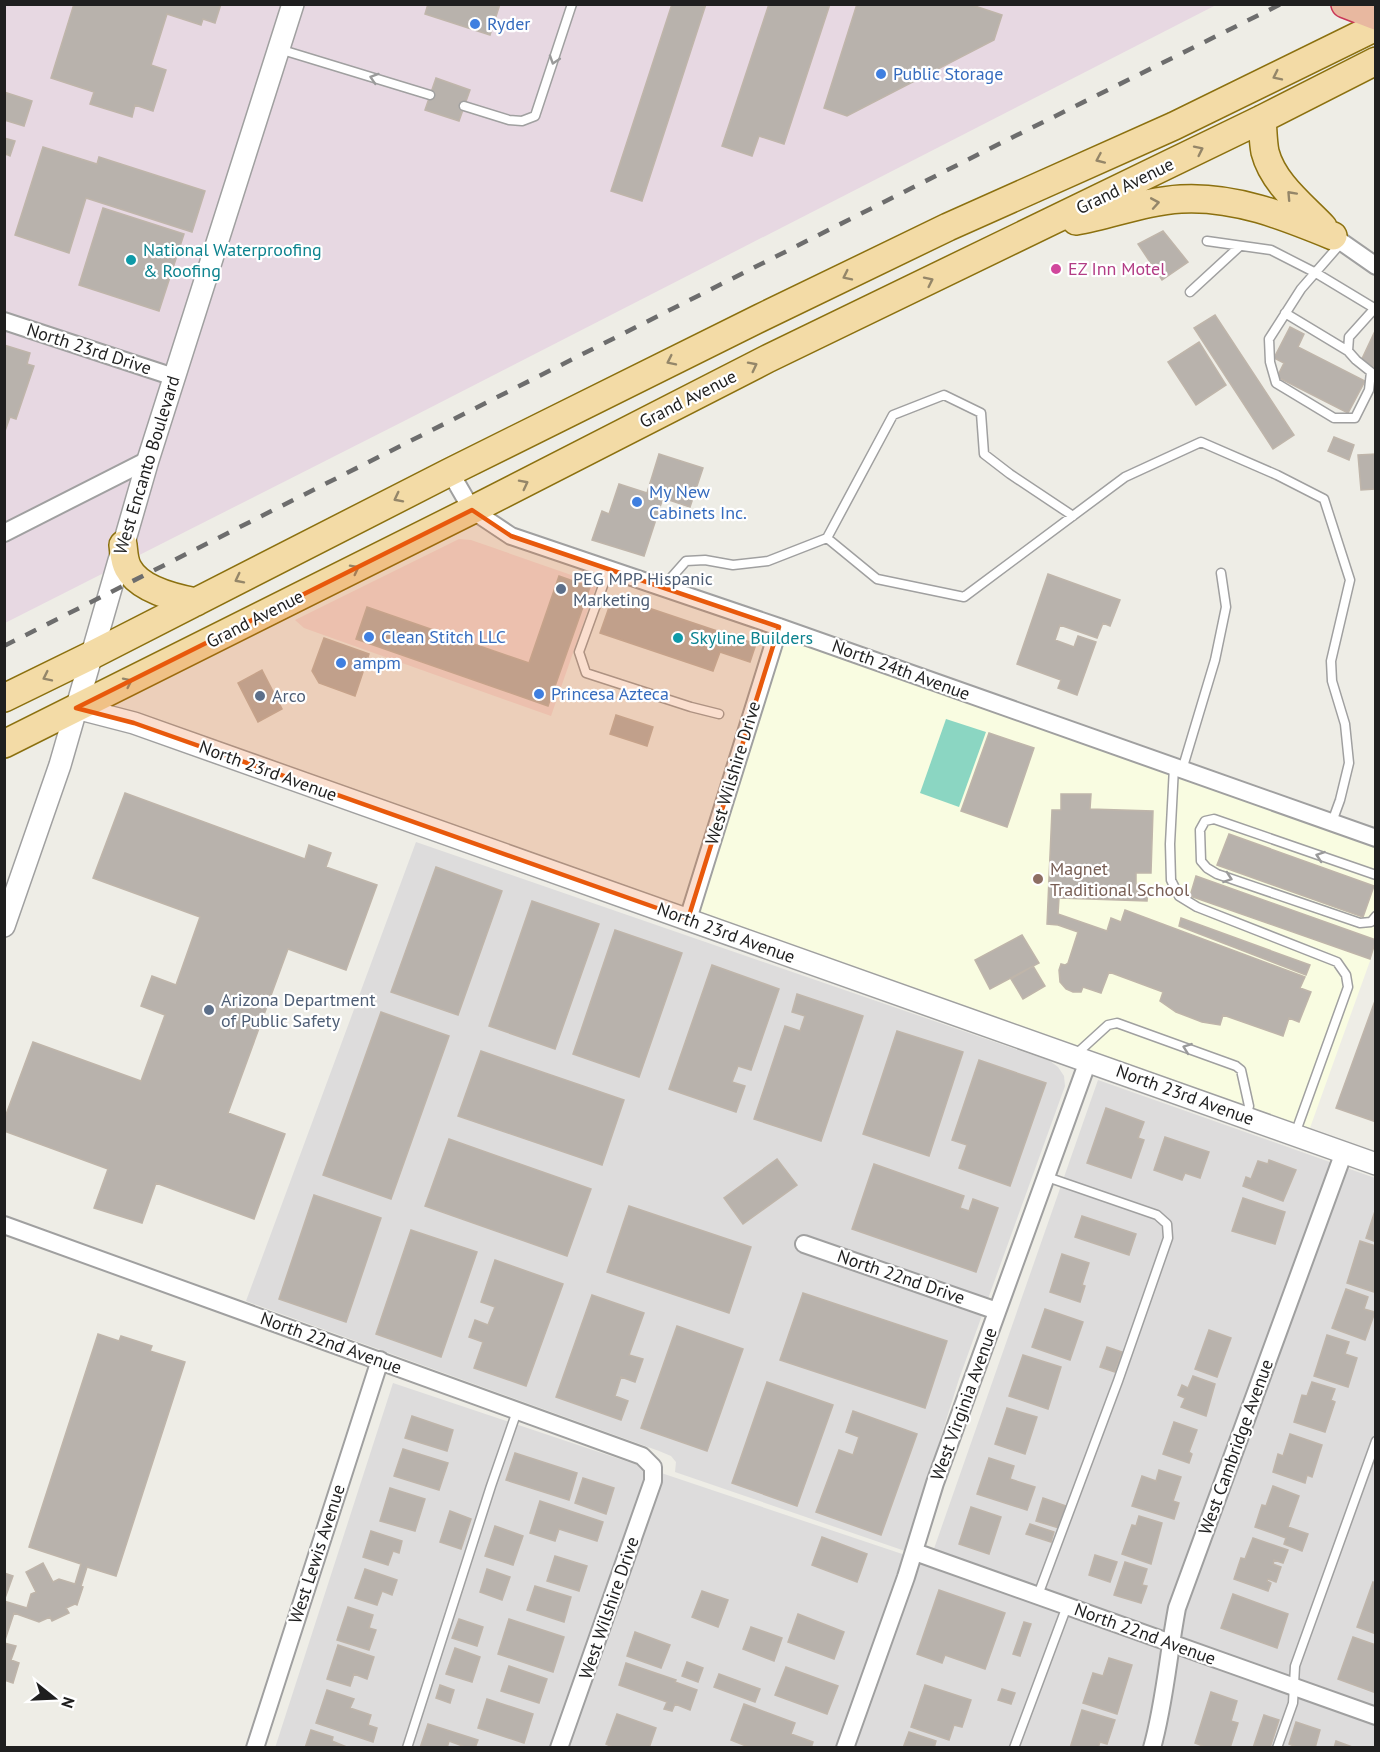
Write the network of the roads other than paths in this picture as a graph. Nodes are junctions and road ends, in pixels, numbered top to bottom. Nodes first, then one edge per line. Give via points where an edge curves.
1 (293, 4) edge
2 (572, 4) edge
3 (1345, 4) edge
4 (1376, 16) edge
5 (1376, 27) edge
6 (279, 49) junction
7 (1373, 63) edge
8 (430, 95) dead end
9 (464, 106) dead end
10 (1262, 119) junction
11 (1037, 229) junction
12 (1337, 239) junction
13 (1207, 240) dead end
14 (1240, 246) junction
15 (1376, 266) edge
16 (1316, 273) junction
17 (1190, 292) dead end
18 (1375, 307) edge
19 (1285, 313) junction
20 (4, 321) edge
21 (1348, 351) junction
22 (174, 377) junction
23 (148, 460) junction
24 (450, 472) junction
25 (472, 510) junction
26 (1073, 516) junction
27 (4, 532) edge
28 (827, 538) junction
29 (123, 545) junction
30 (609, 569) junction
31 (1221, 573) dead end
32 (662, 588) junction
33 (196, 602) junction
34 (779, 627) junction
35 (90, 656) junction
36 (4, 698) edge
37 (76, 708) junction
38 (719, 714) dead end
39 (4, 744) edge
40 (1178, 768) junction
41 (1332, 822) junction
42 (1376, 838) edge
43 (1376, 874) edge
44 (1376, 916) edge
45 (688, 919) junction
46 (4, 926) edge
47 (1081, 1059) junction
48 (1246, 1117) junction
49 (1295, 1135) junction
50 (1344, 1152) junction
51 (1376, 1164) edge
52 (1047, 1177) junction
53 (4, 1225) edge
54 (804, 1244) dead end
55 (998, 1311) junction
56 (380, 1360) junction
57 (517, 1411) junction
58 (1376, 1441) edge
59 (653, 1467) joint
60 (915, 1552) junction
61 (1038, 1595) junction
62 (1067, 1606) junction
63 (1170, 1643) junction
64 (1294, 1686) junction
65 (1376, 1716) edge
66 (255, 1748) edge
67 (407, 1748) edge
68 (559, 1748) edge
69 (846, 1748) edge
70 (1014, 1748) edge
71 (1152, 1748) edge
72 (1277, 1748) edge

1 - 6 street, West Encanto Boulevard
2 -> 9 lane via 535,116 509,120
3 - 4 highway
5 -> 24 main road, Grand Avenue via 1174,126 948,227
8 -> 6 lane
6 - 22 street, West Encanto Boulevard
7 - 10 main road, Grand Avenue
11 -> 10 main road, Grand Avenue
12 -> 10 main road via 1287,191 1273,170 1265,153
11 -> 12 main road via 1179,199 1208,199 1278,214
25 -> 11 main road, Grand Avenue via 767,359
12 - 15 street
12 - 16 lane
13 - 14 lane
14 - 16 lane via 1271,250
14 - 17 lane
16 - 18 lane
16 - 19 lane
18 - 21 lane via 1348,337
19 - 21 lane
19 - 21 lane via 1269,339 1276,383 1334,418 1355,418 1369,390 1371,372
20 - 22 street, North 23rd Drive
22 - 23 street, West Encanto Boulevard
23 - 27 street
23 - 29 street, West Encanto Boulevard
24 - 25 street, North 24th Avenue
24 -> 33 main road, Grand Avenue
25 - 30 street, North 24th Avenue via 511,536
37 -> 25 main road, Grand Avenue
26 - 28 lane via 964,597 877,579
26 - 28 lane via 984,453 981,413 944,395 894,415
26 - 41 lane via 1125,477 1201,442 1324,499 1350,580 1331,661 1349,764
28 - 32 lane via 768,561 734,565 686,561
29 - 33 main road via 129,570 138,579 170,596
29 - 35 street, West Encanto Boulevard
30 - 32 street, North 24th Avenue
30 - 38 lane via 579,652 586,673
31 - 40 lane via 1226,607 1215,660
32 - 34 street, North 24th Avenue
33 - 35 main road, Grand Avenue
34 - 40 street, North 24th Avenue
34 - 45 street, West Wilshire Drive
35 -> 36 main road, Grand Avenue
35 - 37 street, West Encanto Boulevard
37 - 39 main road, Grand Avenue
37 - 45 street, North 23rd Avenue via 135,723
37 - 46 street, West Encanto Boulevard
40 - 41 street, North 24th Avenue
40 - 49 lane via 1170,844 1171,880 1179,896 1197,907 1337,962 1346,975 1348,987
41 - 42 street, North 24th Avenue
43 -> 44 lane via 1214,819 1205,821 1200,830 1201,861 1217,874 1360,923 1371,922
45 - 47 street, North 23rd Avenue
47 - 48 street, North 23rd Avenue
48 -> 47 lane via 1249,1106 1241,1070 1236,1066 1117,1023 1108,1026
47 - 52 street, West Virginia Avenue
48 - 49 street, North 23rd Avenue
49 - 50 street, North 23rd Avenue
50 - 51 street, North 23rd Avenue
50 - 63 street, West Cambridge Avenue via 1177,1608
52 - 55 street, West Virginia Avenue
52 - 61 lane via 1157,1215 1167,1224 1168,1239
53 - 56 street, North 22nd Avenue
54 - 55 street, North 22nd Drive
55 - 60 street, West Virginia Avenue via 935,1483
56 - 57 street, North 22nd Avenue
56 - 66 street, West Lewis Avenue
57 - 59 street, North 22nd Avenue via 642,1456
57 - 67 lane
58 - 64 lane via 1294,1666
59 - 68 street, West Wilshire Drive via 653,1481
60 - 61 street, North 22nd Avenue
60 - 69 street, West Virginia Avenue
61 - 62 street, North 22nd Avenue
62 - 63 street, North 22nd Avenue
62 - 70 lane
63 - 64 street, North 22nd Avenue
63 - 71 street, West Cambridge Avenue
64 - 65 street, North 22nd Avenue
64 - 72 lane via 1293,1703

